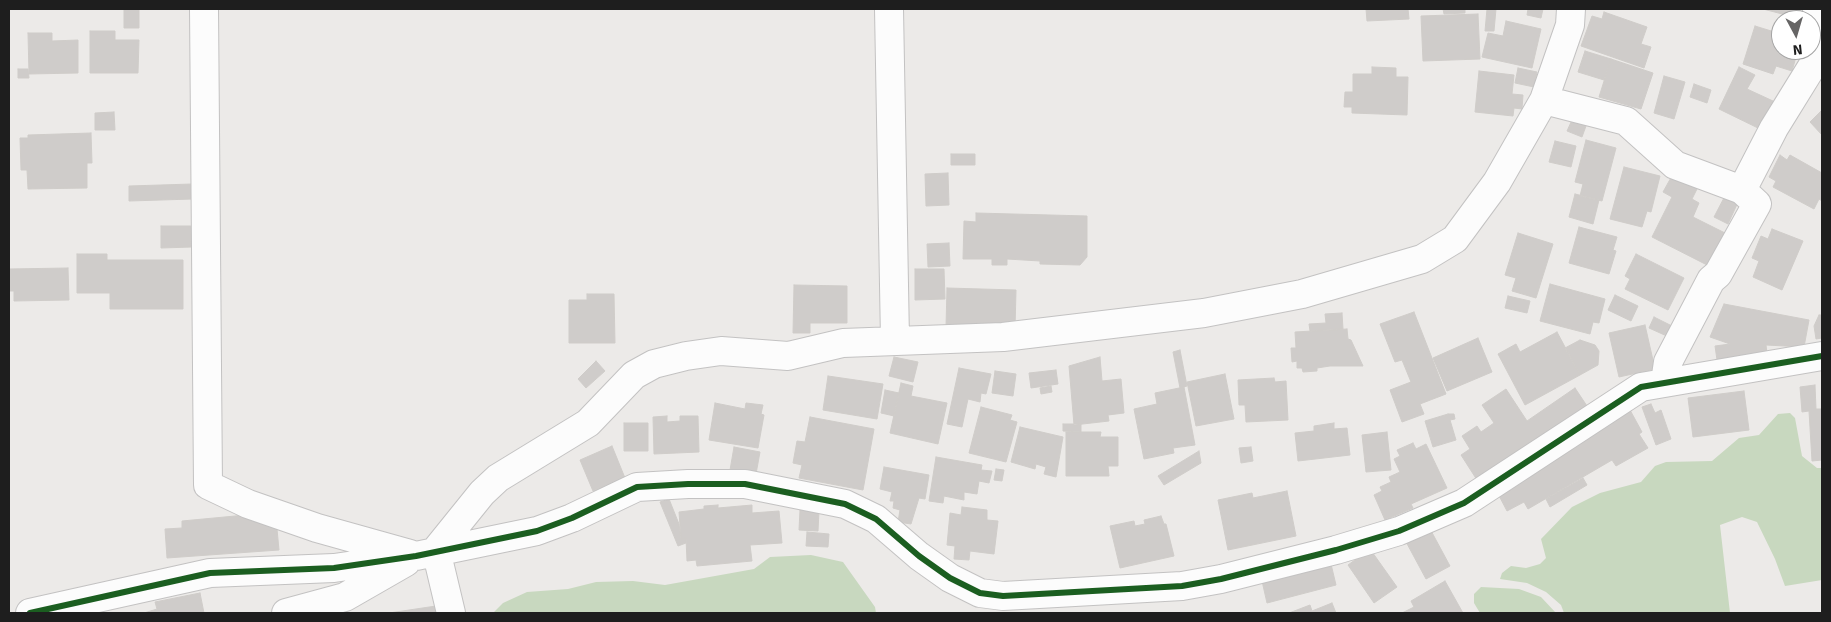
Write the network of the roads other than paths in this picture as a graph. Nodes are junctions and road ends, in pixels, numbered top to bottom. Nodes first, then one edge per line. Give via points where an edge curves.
1 (204, 9) edge
2 (889, 9) edge
3 (1572, 9) edge
4 (1817, 9) edge
5 (1544, 100) junction
6 (1742, 190) junction
7 (895, 340) junction
8 (1822, 356) edge
9 (1665, 382) junction
10 (426, 553) junction
11 (30, 613) edge
12 (286, 613) edge
13 (451, 613) edge

1 - 10 street via 208,485 248,504 317,528
2 - 7 street
3 - 5 street via 1570,25
4 - 6 street via 1821,52 1774,128
5 - 6 street via 1626,121 1674,165
5 - 7 street via 1497,182 1455,239 1422,259 1302,294 1204,313 1003,338
6 - 9 street via 1757,204 1718,274 1711,280 1672,354
7 - 10 street via 843,343 788,356 721,351 654,364 634,375 588,423 498,478
8 - 9 street
9 - 10 street via 1641,387 1464,503 1407,527 1336,550 1182,586 1003,596 980,592 919,556 876,519 845,504 745,484 638,488 537,531
10 - 11 street via 334,568 210,573
10 - 12 street via 345,597
10 - 13 street

